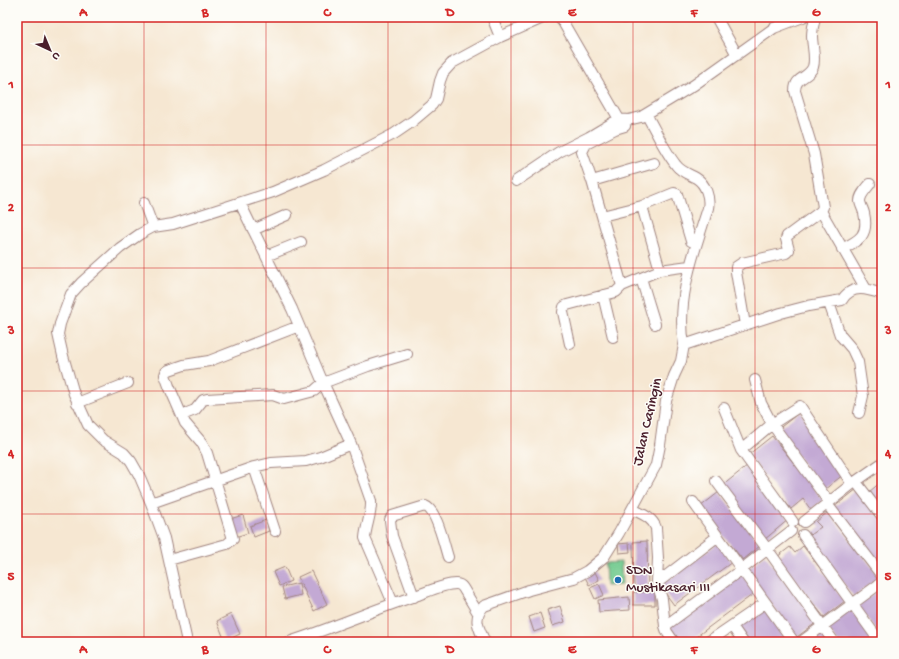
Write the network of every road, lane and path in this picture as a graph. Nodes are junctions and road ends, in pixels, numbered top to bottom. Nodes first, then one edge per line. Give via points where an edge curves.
1 (492, 17) edge
2 (545, 17) edge
3 (560, 17) edge
4 (716, 17) edge
5 (802, 17) edge
6 (815, 17) edge
7 (500, 36) junction
8 (737, 55) junction
9 (646, 114) junction
10 (622, 123) junction
11 (654, 163) dead end
12 (592, 180) junction
13 (516, 181) dead end
14 (870, 184) dead end
15 (144, 203) dead end
16 (240, 203) junction
17 (642, 206) junction
18 (821, 211) junction
19 (287, 215) dead end
20 (602, 216) junction
21 (153, 227) junction
22 (253, 230) junction
23 (691, 241) dead end
24 (301, 242) dead end
25 (842, 248) junction
26 (266, 256) junction
27 (689, 266) junction
28 (660, 270) junction
29 (641, 278) junction
30 (622, 286) junction
31 (866, 288) junction
32 (882, 294) edge
33 (604, 295) junction
34 (829, 303) junction
35 (655, 324) dead end
36 (745, 325) junction
37 (299, 326) junction
38 (613, 337) dead end
39 (570, 344) dead end
40 (684, 345) junction
41 (407, 354) dead end
42 (755, 380) dead end
43 (128, 383) dead end
44 (323, 383) junction
45 (77, 403) junction
46 (724, 408) dead end
47 (859, 413) dead end
48 (182, 415) junction
49 (772, 424) junction
50 (351, 444) junction
51 (741, 450) junction
52 (882, 463) edge
53 (254, 467) junction
54 (215, 480) junction
55 (716, 481) dead end
56 (854, 483) junction
57 (693, 502) dead end
58 (151, 503) junction
59 (828, 503) junction
60 (632, 509) junction
61 (882, 516) edge
62 (804, 522) junction
63 (792, 526) junction
64 (275, 531) dead end
65 (803, 535) junction
66 (718, 536) junction
67 (768, 550) junction
68 (448, 557) dead end
69 (169, 560) junction
70 (742, 570) junction
71 (882, 576) edge
72 (882, 582) edge
73 (657, 583) junction
74 (414, 596) junction
75 (393, 603) junction
76 (765, 603) junction
77 (852, 604) junction
78 (478, 614) junction
79 (822, 625) junction
80 (665, 626) junction
81 (732, 626) junction
82 (187, 642) edge
83 (289, 642) edge
84 (485, 642) edge
85 (674, 642) edge
86 (708, 642) edge
87 (743, 642) edge
88 (794, 642) edge
89 (801, 642) edge
90 (834, 642) edge
91 (880, 642) edge

1 - 7 street
2 - 7 street
3 - 10 street
4 - 8 street
5 - 8 street via 774,28
6 - 18 street via 812,68 798,81 795,91 817,165 823,207
7 - 16 street via 448,67 432,105 400,129 324,170 274,192
8 - 9 street
9 - 10 street
9 - 27 street, Jalan Caringin via 674,164 681,171 698,179 708,196 708,208
10 - 12 street via 586,144 582,152
10 - 13 street via 559,152
11 - 12 street
12 - 20 street
14 - 25 street via 856,199 866,222 866,229 861,238
15 - 21 street
16 - 21 street via 173,224
16 - 22 street
17 - 20 street
17 - 23 street via 676,192
17 - 28 street
18 - 25 street
18 - 36 street via 787,236 789,250 786,253 742,263 736,267
19 - 22 street
20 - 30 street
21 - 45 street via 128,242 71,294 58,334
22 - 26 street
24 - 26 street
25 - 31 street
26 - 37 street
27 - 28 street
27 - 40 street, Jalan Caringin via 681,318
28 - 29 street
29 - 30 street
29 - 35 street
30 - 33 street via 616,292
31 - 32 street
31 - 34 street via 850,292 842,300
33 - 38 street
33 - 39 street via 564,307
34 - 36 street via 808,306
34 - 47 street via 840,335 852,349 858,362 863,396
36 - 40 street
37 - 44 street
37 - 48 street via 209,361 169,370 165,375
40 - 60 street, Jalan Caringin via 681,361 666,401 656,465
41 - 44 street
42 - 49 street via 761,403
43 - 45 street
44 - 48 street via 314,391 284,399 274,395 205,400 195,410
44 - 50 street
45 - 58 street via 94,432 131,460
46 - 51 street
48 - 54 street via 185,423 202,443
49 - 51 street
49 - 56 street via 800,406
49 - 59 street
50 - 53 street via 306,461 271,463
50 - 75 street via 371,501 365,538
51 - 63 street
52 - 56 street
53 - 54 street
53 - 64 street
54 - 58 street
54 - 69 street via 233,539 228,544
55 - 67 street
56 - 59 street
56 - 61 street
57 - 66 street
58 - 69 street
59 - 62 street
59 - 71 street
60 - 73 street via 650,518 655,524
60 - 78 street, Jalan Caringin via 613,545 588,571 574,578 496,601 484,606
62 - 63 street via 798,520
62 - 65 street via 807,529
63 - 65 street via 795,536
63 - 67 street
65 - 77 street
66 - 70 street
66 - 73 street
67 - 70 street
67 - 79 street
68 - 74 street via 435,517 428,507 392,516 392,536
69 - 82 street
70 - 76 street
70 - 80 street
72 - 77 street
73 - 80 street
74 - 75 street
74 - 78 street via 447,586 461,585
75 - 83 street
76 - 81 street
76 - 88 street
77 - 79 street
77 - 91 street
78 - 84 street via 477,622
79 - 89 street
79 - 90 street
80 - 85 street
81 - 86 street
81 - 87 street

